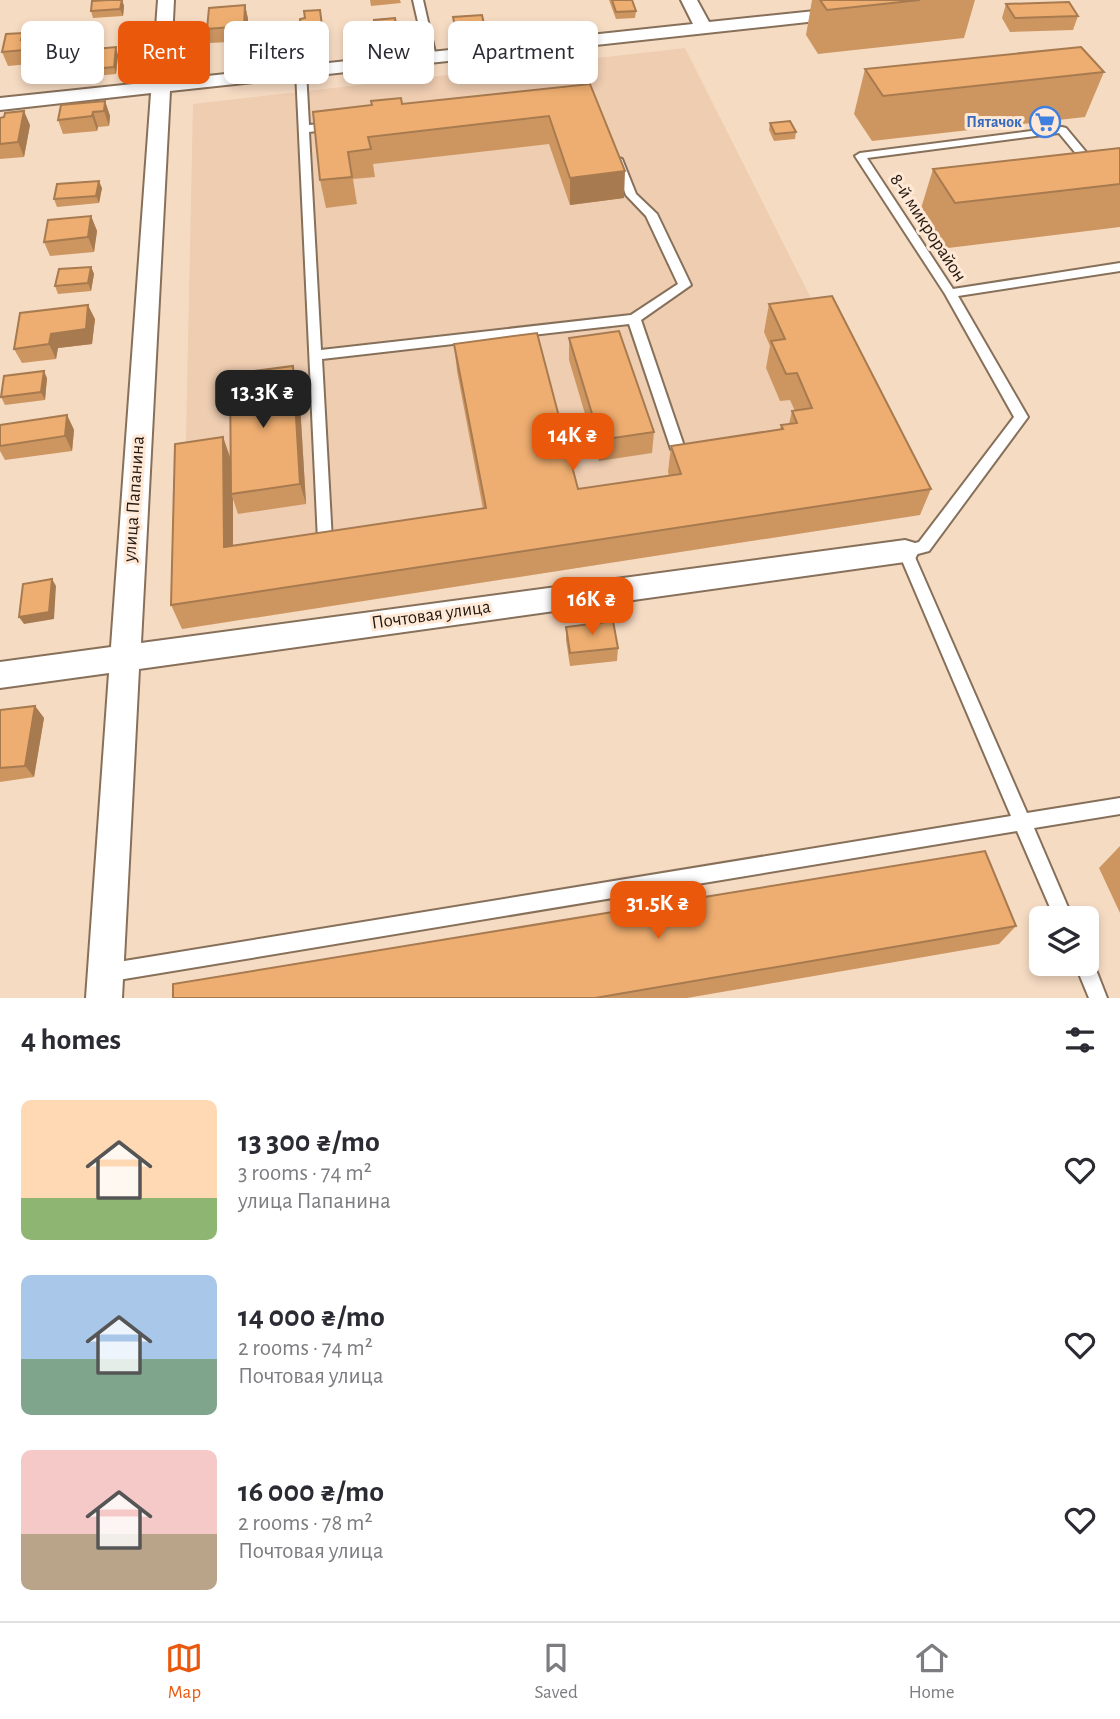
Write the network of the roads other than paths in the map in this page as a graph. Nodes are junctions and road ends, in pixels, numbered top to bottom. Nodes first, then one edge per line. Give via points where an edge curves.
1 (166, 0) edge
2 (418, 0) edge
3 (689, 0) edge
4 (866, 11) dead end
5 (423, 21) edge
6 (704, 29) junction
7 (434, 57) edge
8 (224, 80) edge
9 (302, 84) edge
10 (160, 87) junction
11 (0, 104) edge
12 (346, 125) edge
13 (304, 129) junction
14 (613, 148) edge
15 (1103, 179) edge
16 (1120, 267) edge
17 (950, 293) junction
18 (634, 319) junction
19 (315, 355) junction
20 (678, 449) edge
21 (325, 541) edge
22 (905, 551) junction
23 (124, 656) junction
24 (0, 675) edge
25 (1120, 806) edge
26 (1023, 824) junction
27 (1058, 906) edge
28 (1089, 976) edge
29 (105, 986) edge
30 (1098, 998) edge

1 - 10 street, улица Папанина
2 - 5 lane
3 - 6 street
4 - 6 street
6 - 7 street
8 - 10 street
9 - 13 lane
10 - 11 street
10 - 23 street, улица Папанина
12 - 13 lane
13 - 19 lane
14 - 18 lane via 631,195 651,214 684,285
15 - 17 lane, 8-й микрорайон via 1062,130 860,156
16 - 17 lane
17 - 22 lane, 8-й микрорайон via 1021,418 924,547
18 - 19 lane
18 - 20 lane
19 - 21 lane
22 - 23 street, Почтовая улица
22 - 26 lane
23 - 24 street, Почтовая улица
23 - 29 street, улица Папанина
25 - 26 lane
26 - 27 lane
26 - 29 lane
28 - 30 lane

